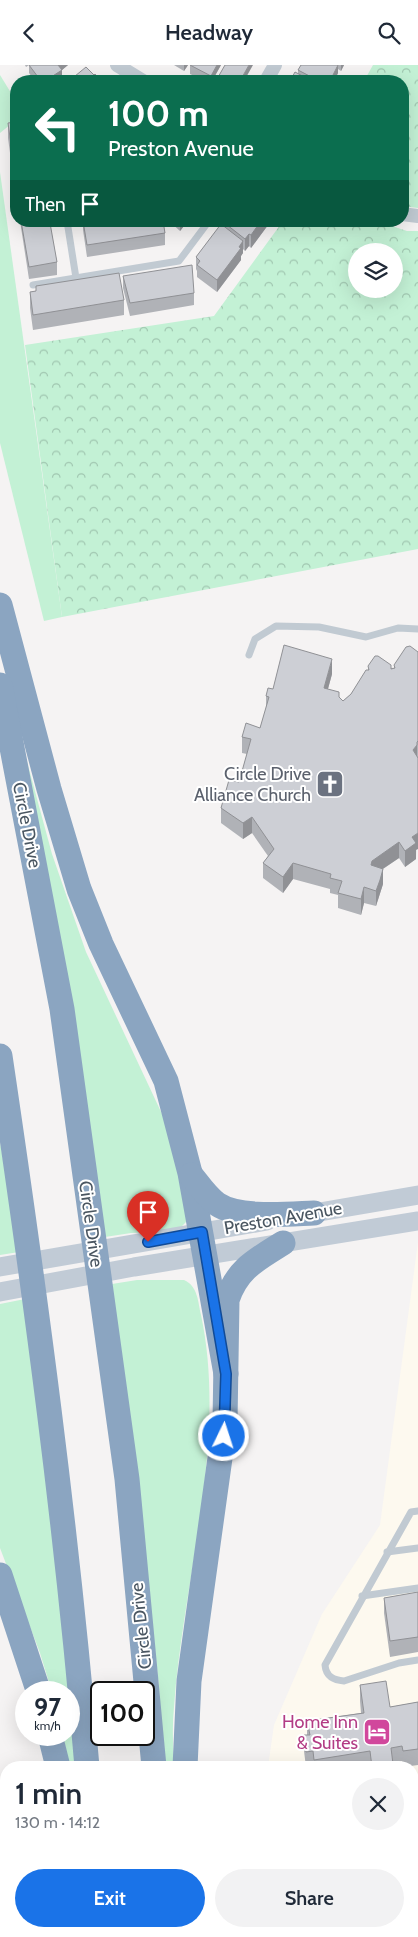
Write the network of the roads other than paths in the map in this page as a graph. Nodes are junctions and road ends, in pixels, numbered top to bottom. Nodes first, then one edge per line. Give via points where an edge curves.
1 (116, 65) edge
2 (131, 75) edge
3 (68, 227) edge
4 (204, 227) edge
5 (76, 278) junction
6 (33, 285) dead end
7 (0, 605) edge
8 (418, 629) edge
9 (250, 655) dead end
10 (0, 685) edge
11 (0, 1056) edge
12 (190, 1173) junction
13 (418, 1195) edge
14 (314, 1213) junction
15 (418, 1221) edge
16 (202, 1232) junction
17 (282, 1243) junction
18 (205, 1256) junction
19 (0, 1267) edge
20 (3, 1291) edge
21 (226, 1374) junction
22 (418, 1511) edge
23 (418, 1548) edge
24 (387, 1552) junction
25 (0, 1575) edge
26 (418, 1588) edge
27 (362, 1596) junction
28 (418, 1660) edge
29 (35, 1681) edge
30 (53, 1746) edge
31 (56, 1761) edge
32 (86, 1761) edge
33 (153, 1761) edge
34 (185, 1761) edge

1 - 2 street
3 - 5 lane
4 - 5 lane via 179,261
5 - 6 lane
7 - 12 highway via 78,889 166,1081
8 - 9 lane via 398,628 366,637 319,627 276,626 255,639
10 - 33 highway, Circle Drive via 70,1065 127,1479
11 - 32 highway via 35,1297 77,1648
12 - 14 highway via 209,1198 223,1208 266,1214
12 - 16 highway
13 - 14 main road, Preston Avenue
14 - 16 main road, Preston Avenue
15 - 17 main road, Preston Avenue
16 - 18 highway
16 - 19 main road, Preston Avenue
17 - 18 main road, Preston Avenue
17 - 21 highway via 245,1268 232,1283 226,1299
18 - 20 main road, Preston Avenue
18 - 21 highway
21 - 34 highway via 222,1447 189,1681
22 - 24 lane via 411,1512
23 - 24 lane
24 - 27 lane
25 - 29 highway
26 - 27 lane
27 - 28 lane via 327,1657 324,1665 329,1675 344,1681
30 - 31 highway

